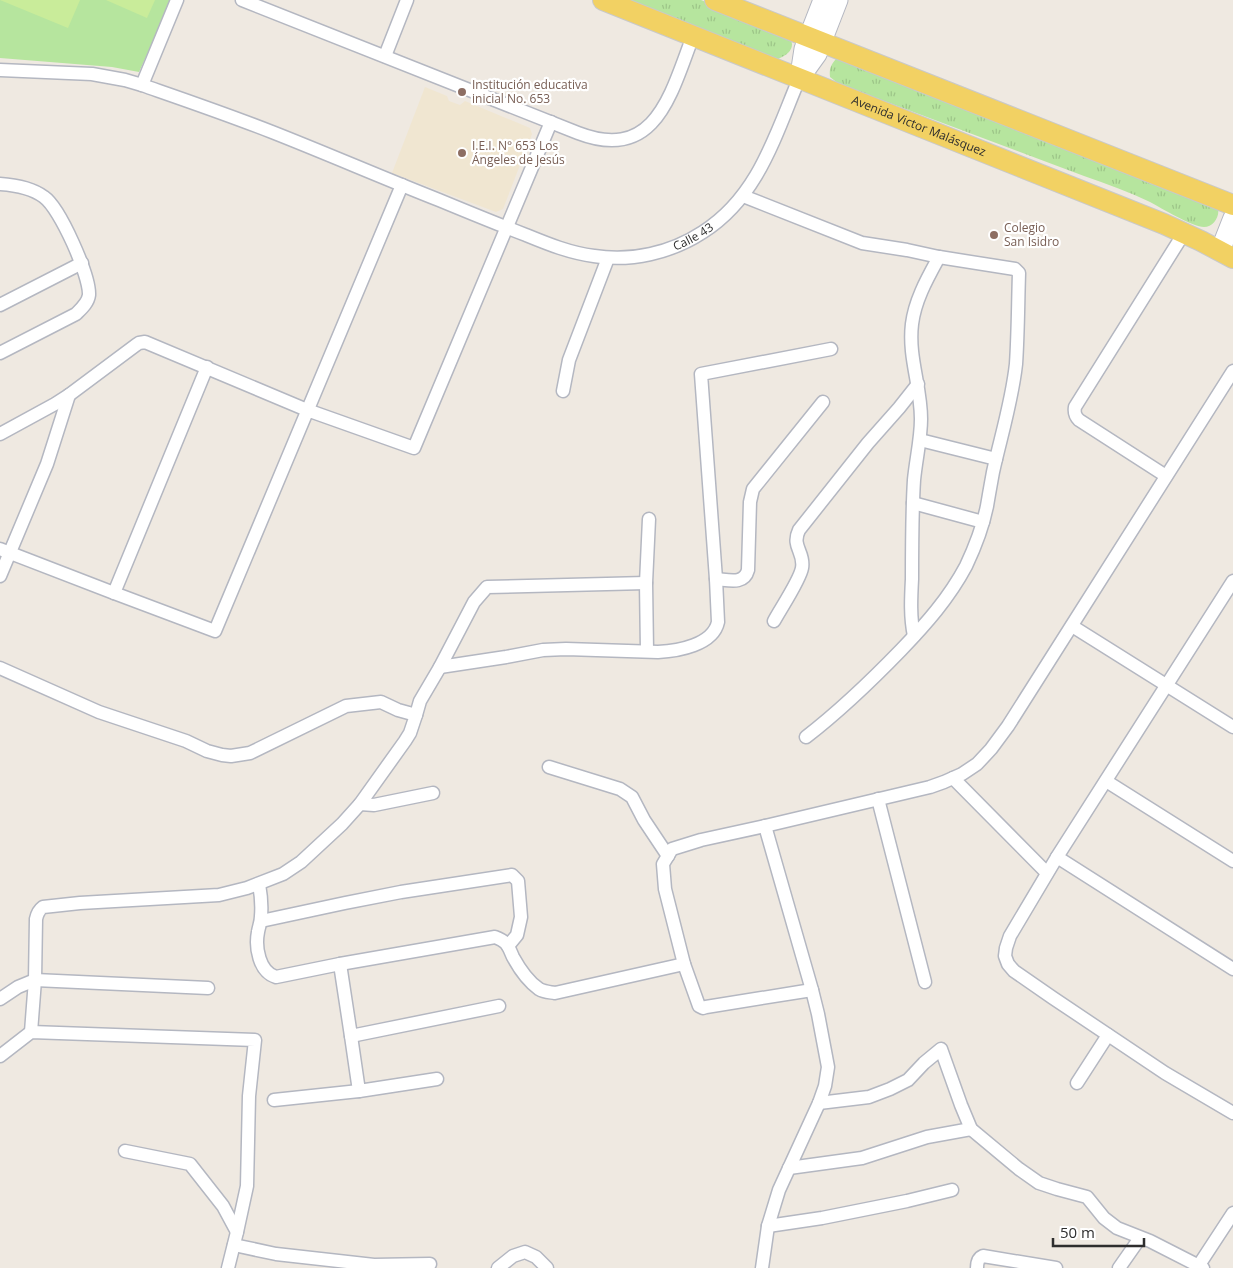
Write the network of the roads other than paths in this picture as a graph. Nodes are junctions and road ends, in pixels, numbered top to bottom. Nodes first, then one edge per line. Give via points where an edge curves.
1 (177, 0) edge
2 (242, 0) edge
3 (407, 0) edge
4 (603, 0) edge
5 (715, 0) edge
6 (823, 0) edge
7 (838, 0) edge
8 (693, 36) junction
9 (815, 40) junction
10 (385, 56) junction
11 (0, 70) edge
12 (799, 79) junction
13 (142, 85) junction
14 (551, 122) junction
15 (0, 184) edge
16 (402, 185) junction
17 (743, 196) junction
18 (1233, 205) edge
19 (1233, 218) edge
20 (507, 227) junction
21 (1184, 233) junction
22 (1226, 255) edge
23 (938, 257) junction
24 (608, 258) junction
25 (82, 263) junction
26 (0, 305) edge
27 (831, 349) dead end
28 (0, 353) edge
29 (207, 367) junction
30 (1233, 371) edge
31 (918, 384) junction
32 (563, 391) dead end
33 (69, 395) junction
34 (823, 402) dead end
35 (307, 410) junction
36 (0, 434) edge
37 (920, 440) junction
38 (996, 459) junction
39 (1166, 476) junction
40 (913, 503) junction
41 (649, 520) dead end
42 (983, 522) junction
43 (5, 551) edge
44 (0, 576) edge
45 (716, 580) junction
46 (646, 583) junction
47 (1231, 587) edge
48 (114, 593) junction
49 (774, 621) dead end
50 (1072, 626) junction
51 (914, 636) junction
52 (647, 651) junction
53 (440, 667) junction
54 (0, 668) edge
55 (1167, 684) junction
56 (416, 715) junction
57 (1233, 727) edge
58 (806, 737) dead end
59 (549, 766) dead end
60 (953, 778) junction
61 (1106, 781) junction
62 (432, 793) dead end
63 (878, 799) junction
64 (360, 804) junction
65 (765, 826) junction
66 (668, 856) junction
67 (1057, 857) junction
68 (1233, 861) edge
69 (1047, 873) junction
70 (259, 884) junction
71 (261, 921) junction
72 (508, 946) junction
73 (340, 964) junction
74 (684, 964) junction
75 (1233, 969) edge
76 (35, 980) junction
77 (925, 982) dead end
78 (208, 988) dead end
79 (812, 990) junction
80 (0, 999) edge
81 (499, 1006) dead end
82 (31, 1032) junction
83 (1108, 1035) junction
84 (351, 1036) junction
85 (0, 1056) edge
86 (437, 1080) dead end
87 (1077, 1083) dead end
88 (359, 1091) junction
89 (274, 1100) dead end
90 (819, 1103) junction
91 (1233, 1113) edge
92 (971, 1128) junction
93 (125, 1150) dead end
94 (788, 1168) junction
95 (952, 1190) dead end
96 (1233, 1213) edge
97 (768, 1226) junction
98 (237, 1232) junction
99 (1140, 1238) junction
100 (234, 1245) junction
101 (430, 1264) dead end
102 (1199, 1267) edge
103 (228, 1268) edge
104 (498, 1268) edge
105 (547, 1268) edge
106 (762, 1268) edge
107 (977, 1268) edge
108 (1056, 1268) edge
109 (1119, 1268) edge

1 - 13 street
2 - 10 street
3 - 10 street
4 - 8 main road, Avenida Victor Malásquez
5 - 9 main road
6 - 9 street
7 - 9 street
8 - 12 main road, Avenida Victor Malásquez
8 - 14 street via 664,106 651,125 640,133 617,140 596,139
9 - 12 street via 817,54
9 - 18 main road
10 - 14 street
11 - 13 street, Calle 43 via 92,74
12 - 17 street, Calle 43 via 764,162
12 - 21 main road, Avenida Victor Malásquez
13 - 16 street, Calle 43 via 270,131
14 - 20 street
15 - 25 street via 29,189 50,202
16 - 20 street, Calle 43
16 - 35 street
17 - 23 street via 862,243
17 - 24 street, Calle 43 via 730,211 698,236 645,255
19 - 22 street
20 - 24 street, Calle 43 via 578,254
20 - 35 street via 414,448
21 - 22 main road, Avenida Victor Malásquez
21 - 39 street via 1074,411 1079,420
23 - 31 street via 918,300 912,324 912,359
23 - 38 street via 1015,269 1019,273 1016,365
24 - 32 street via 569,360
25 - 26 street
25 - 28 street via 89,297 84,306 76,314
27 - 45 street via 701,374
29 - 33 street via 142,342
29 - 35 street
29 - 48 street
30 - 39 street
31 - 37 street
31 - 49 street via 799,530 796,546 802,559 802,570
33 - 36 street
33 - 43 street via 47,464
34 - 45 street via 753,488 747,574 738,581
35 - 48 street via 215,631
37 - 38 street
37 - 40 street
38 - 42 street
39 - 50 street
40 - 42 street
40 - 51 street via 911,614
41 - 46 street
42 - 51 street via 973,552 959,578 942,604
43 - 44 street
43 - 48 street
45 - 52 street via 718,622 710,635 688,648
46 - 52 street
46 - 53 street via 487,587 474,602
47 - 55 street
50 - 55 street
50 - 60 street via 991,749 971,768
51 - 58 street via 857,695
52 - 53 street via 543,650
53 - 56 street via 420,701
54 - 56 street via 99,712 222,755 250,753 346,706 381,702
55 - 57 street
55 - 61 street
56 - 64 street via 405,741
59 - 66 street via 620,789 632,797
60 - 63 street
60 - 69 street
61 - 67 street
61 - 68 street
62 - 64 street via 374,805
63 - 65 street
63 - 77 street
64 - 70 street via 301,862
65 - 66 street via 694,842 672,849
65 - 79 street
66 - 74 street via 663,864 665,889
67 - 69 street
67 - 75 street
69 - 83 street via 1010,936 1007,960 1014,971
70 - 71 street
70 - 76 street via 202,897 80,902 43,907 36,919
71 - 72 street via 383,896 512,876 518,881 522,917 517,935
71 - 73 street via 257,940 259,954 272,976
72 - 73 street via 495,937
72 - 74 street via 529,980 539,989 555,993
73 - 84 street
74 - 79 street via 698,1004 703,1008
76 - 78 street
76 - 80 street
76 - 82 street
79 - 90 street via 828,1068
81 - 84 street
82 - 85 street
82 - 98 street via 255,1040 249,1096 247,1186
83 - 87 street
83 - 91 street
84 - 88 street
86 - 88 street
88 - 89 street
90 - 92 street via 869,1097 890,1089 908,1080 941,1049
90 - 94 street
92 - 94 street via 927,1137 862,1158
92 - 99 street via 1039,1183 1087,1197 1110,1223
93 - 98 street via 190,1164 223,1206
94 - 97 street
95 - 97 street via 822,1218
96 - 102 street
97 - 106 street
98 - 100 street
99 - 102 street
99 - 109 street
100 - 101 street via 276,1254 374,1265
100 - 103 street
104 - 105 street via 524,1252 536,1257
107 - 108 street via 983,1256

